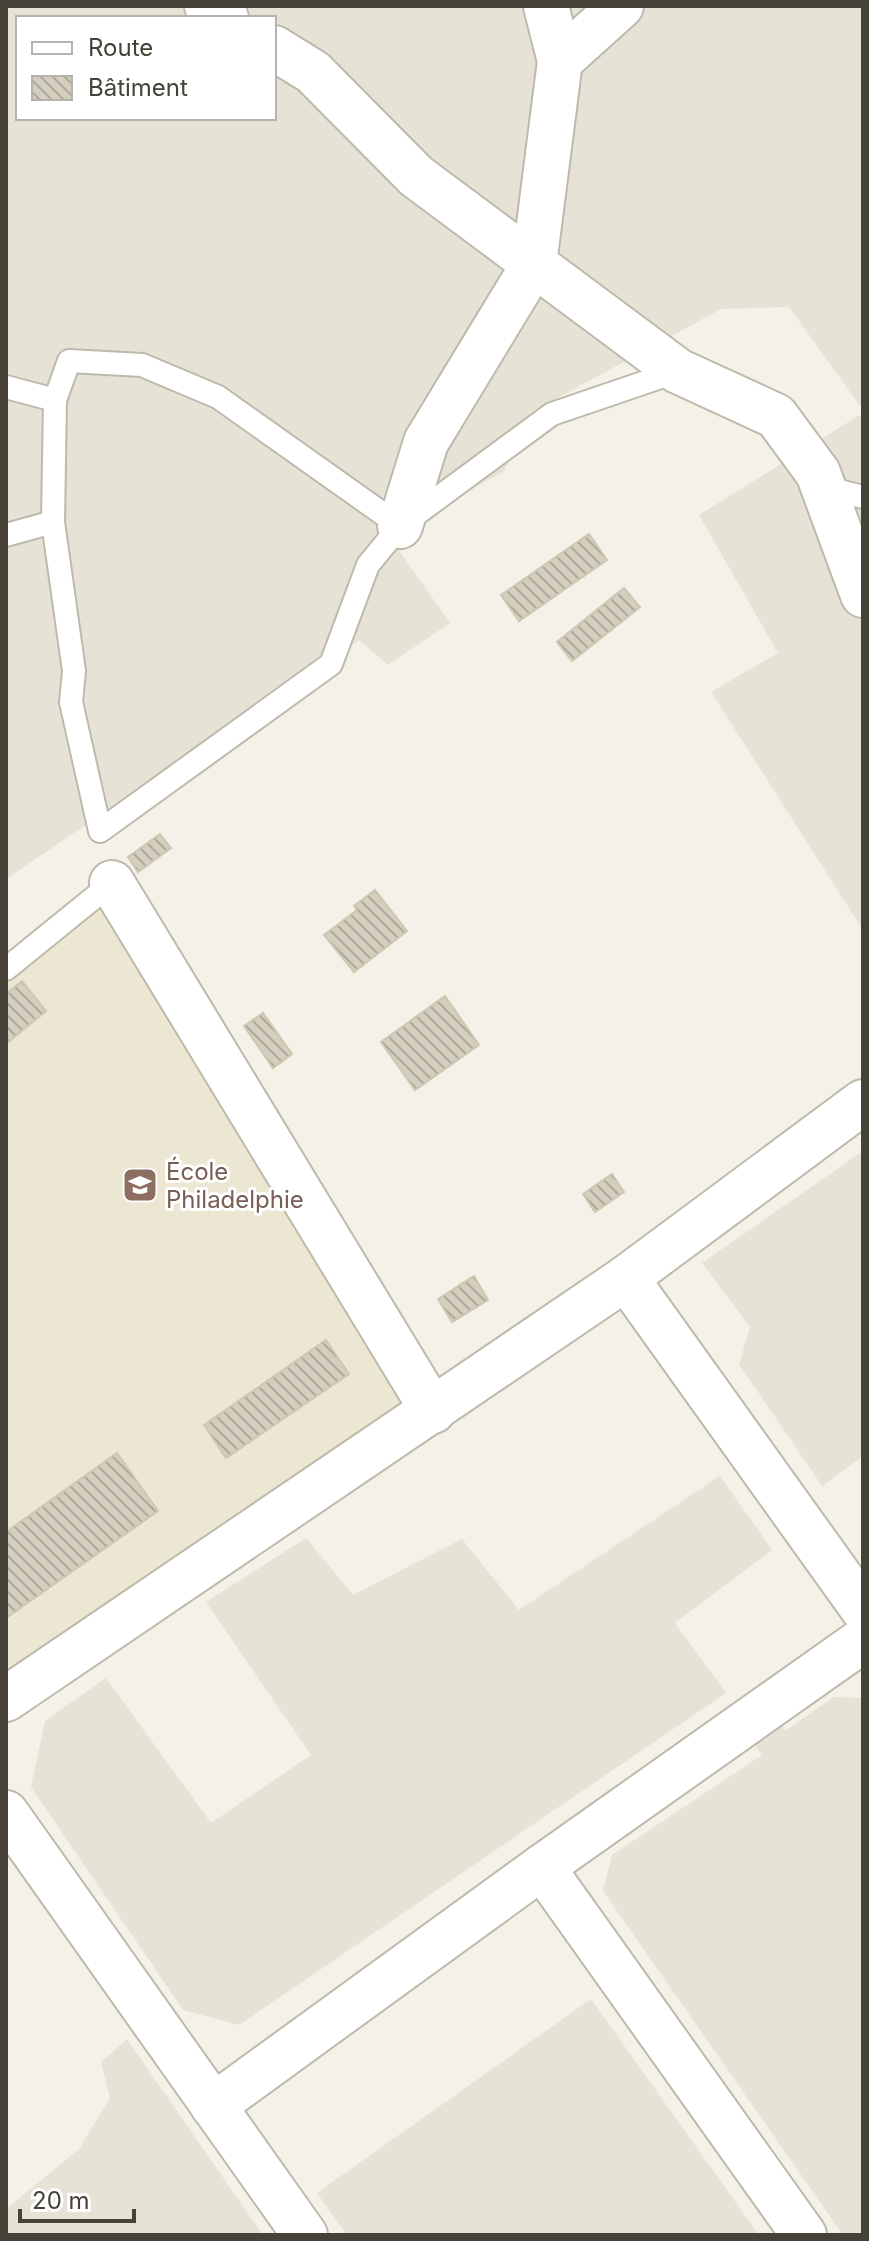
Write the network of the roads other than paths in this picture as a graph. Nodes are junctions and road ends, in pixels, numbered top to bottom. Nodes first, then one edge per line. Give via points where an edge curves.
1 (546, 6) edge
2 (621, 6) edge
3 (276, 49) edge
4 (560, 61) junction
5 (534, 264) junction
6 (678, 371) junction
7 (6, 387) edge
8 (55, 400) junction
9 (843, 492) edge
10 (53, 522) junction
11 (400, 526) junction
12 (6, 535) edge
13 (863, 595) edge
14 (112, 883) joint
15 (6, 969) edge
16 (863, 1102) edge
17 (626, 1278) junction
18 (433, 1411) junction
19 (863, 1609) edge
20 (863, 1640) edge
21 (6, 1699) edge
22 (6, 1813) edge
23 (542, 1867) junction
24 (213, 2106) junction
25 (305, 2235) edge
26 (804, 2235) edge

1 - 4 street
2 - 4 street
3 - 5 street via 313,72 416,176
4 - 5 street
5 - 6 street
5 - 11 street via 426,442
6 - 9 street via 776,416 818,473
6 - 11 lane via 552,414
7 - 8 lane
8 - 10 lane
8 - 11 lane via 69,361 142,365 218,397
9 - 13 street
10 - 11 lane via 74,671 71,702 100,831 331,664 368,565
10 - 12 lane
14 - 15 lane
14 - 18 street
16 - 17 street
17 - 18 street
17 - 19 street
18 - 21 street
20 - 23 street
22 - 24 street
23 - 24 street
23 - 26 street
24 - 25 street

